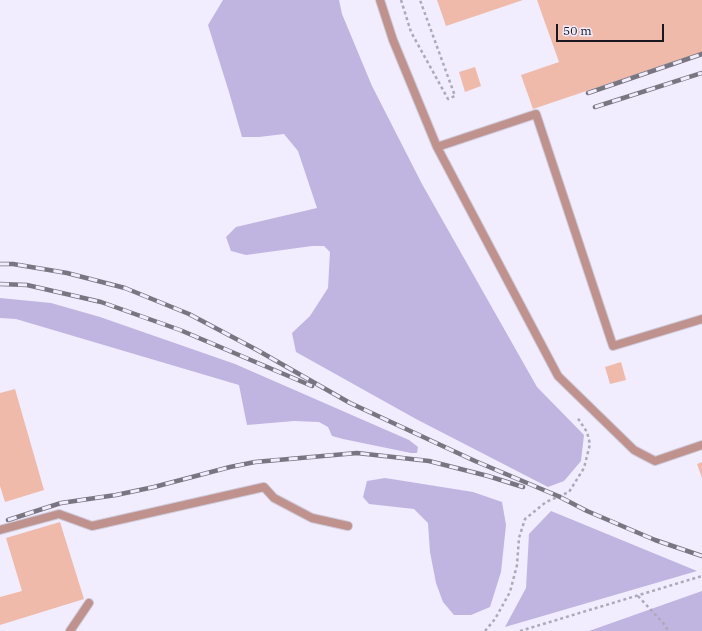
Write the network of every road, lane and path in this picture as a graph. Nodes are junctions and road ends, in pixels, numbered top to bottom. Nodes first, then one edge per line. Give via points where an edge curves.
1 (380, 0) edge
2 (401, 0) edge
3 (420, 0) edge
4 (437, 147) junction
5 (702, 318) edge
6 (576, 417) dead end
7 (702, 445) edge
8 (348, 526) dead end
9 (0, 530) edge
10 (702, 576) edge
11 (638, 596) junction
12 (90, 603) dead end
13 (70, 631) edge
14 (485, 631) edge
15 (520, 631) edge
16 (668, 631) edge

1 - 4 lane via 393,40
2 - 3 path via 411,32 448,99 455,96
4 - 5 lane via 536,114 613,346
4 - 7 lane via 558,376 634,450 655,461
6 - 14 path via 587,432 590,444 584,468 568,492 546,502 525,518 510,592
8 - 9 lane via 312,518 274,498 264,487 92,526 59,514
10 - 11 path
11 - 15 path
11 - 16 path via 666,625
12 - 13 lane

